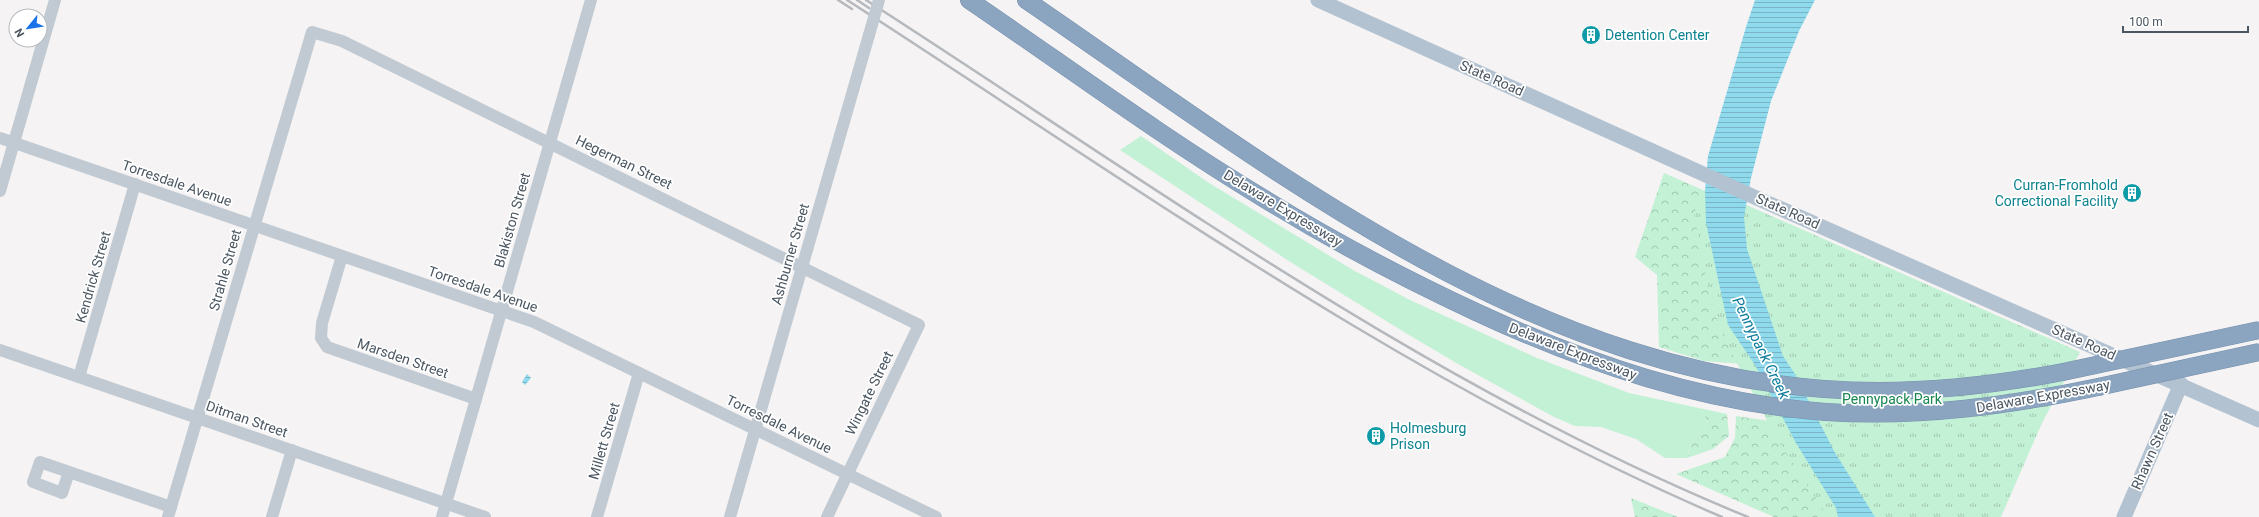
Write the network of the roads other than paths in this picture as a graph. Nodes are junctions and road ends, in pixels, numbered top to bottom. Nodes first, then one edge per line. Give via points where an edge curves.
1 (55, 0) edge
2 (591, 0) edge
3 (879, 0) edge
4 (969, 0) edge
5 (1026, 0) edge
6 (1318, 0) edge
7 (312, 32) joint
8 (0, 138) edge
9 (14, 142) junction
10 (550, 143) junction
11 (135, 184) junction
12 (0, 190) edge
13 (254, 226) junction
14 (342, 256) junction
15 (803, 267) junction
16 (500, 311) junction
17 (919, 326) joint
18 (2259, 330) edge
19 (0, 350) edge
20 (2259, 352) edge
21 (639, 373) junction
22 (79, 377) junction
23 (2181, 384) junction
24 (476, 399) junction
25 (197, 418) junction
26 (2259, 420) edge
27 (755, 429) junction
28 (292, 450) junction
29 (70, 472) dead end
30 (847, 473) junction
31 (446, 504) junction
32 (170, 512) edge
33 (272, 517) edge
34 (442, 517) edge
35 (485, 517) edge
36 (597, 517) edge
37 (730, 517) edge
38 (828, 517) edge
39 (936, 517) edge
40 (2124, 517) edge

1 - 9 street
2 - 10 street, Blakiston Street
3 - 15 street, Ashburner Street, bridge
4 - 20 highway, Delaware Expressway, bridge via 1262,198 1374,261 1438,294 1557,347 1605,366 1694,392 1755,404 1855,413 1910,413 2033,401
5 - 18 highway, Delaware Expressway, bridge via 1290,180 1429,263 1521,308 1608,343 1682,366 1765,382 1845,390 1912,391 1972,386 2063,372
6 - 23 main road, State Road via 1761,200
7 - 10 street, Hegerman Street via 342,41
7 - 13 street, Strahle Street
8 - 9 street, Torresdale Avenue
9 - 11 street, Torresdale Avenue
9 - 12 street
10 - 15 street, Hegerman Street
10 - 16 street, Blakiston Street
11 - 13 street, Torresdale Avenue
11 - 22 street, Kendrick Street
13 - 14 street, Torresdale Avenue
13 - 25 street, Strahle Street
14 - 16 street, Torresdale Avenue
14 - 24 street, Marsden Street via 321,331 323,341 333,350
15 - 17 street, Hegerman Street
15 - 27 street, Ashburner Street
16 - 21 street, Torresdale Avenue via 548,328
16 - 24 street, Blakiston Street
17 - 30 street, Wingate Street
19 - 22 street, Ditman Street
21 - 27 street, Torresdale Avenue
21 - 36 street, Millett Street
22 - 25 street, Ditman Street
23 - 26 main road, State Road
23 - 40 main road, Rhawn Street
24 - 31 street, Blakiston Street
25 - 28 street, Ditman Street
25 - 32 street, Strahle Street
27 - 30 street, Torresdale Avenue
27 - 37 street, Ashburner Street
28 - 31 street, Ditman Street
28 - 33 street
29 - 32 street
30 - 38 street, Wingate Street
30 - 39 street, Torresdale Avenue
31 - 34 street, Blakiston Street
31 - 35 street, Ditman Street

